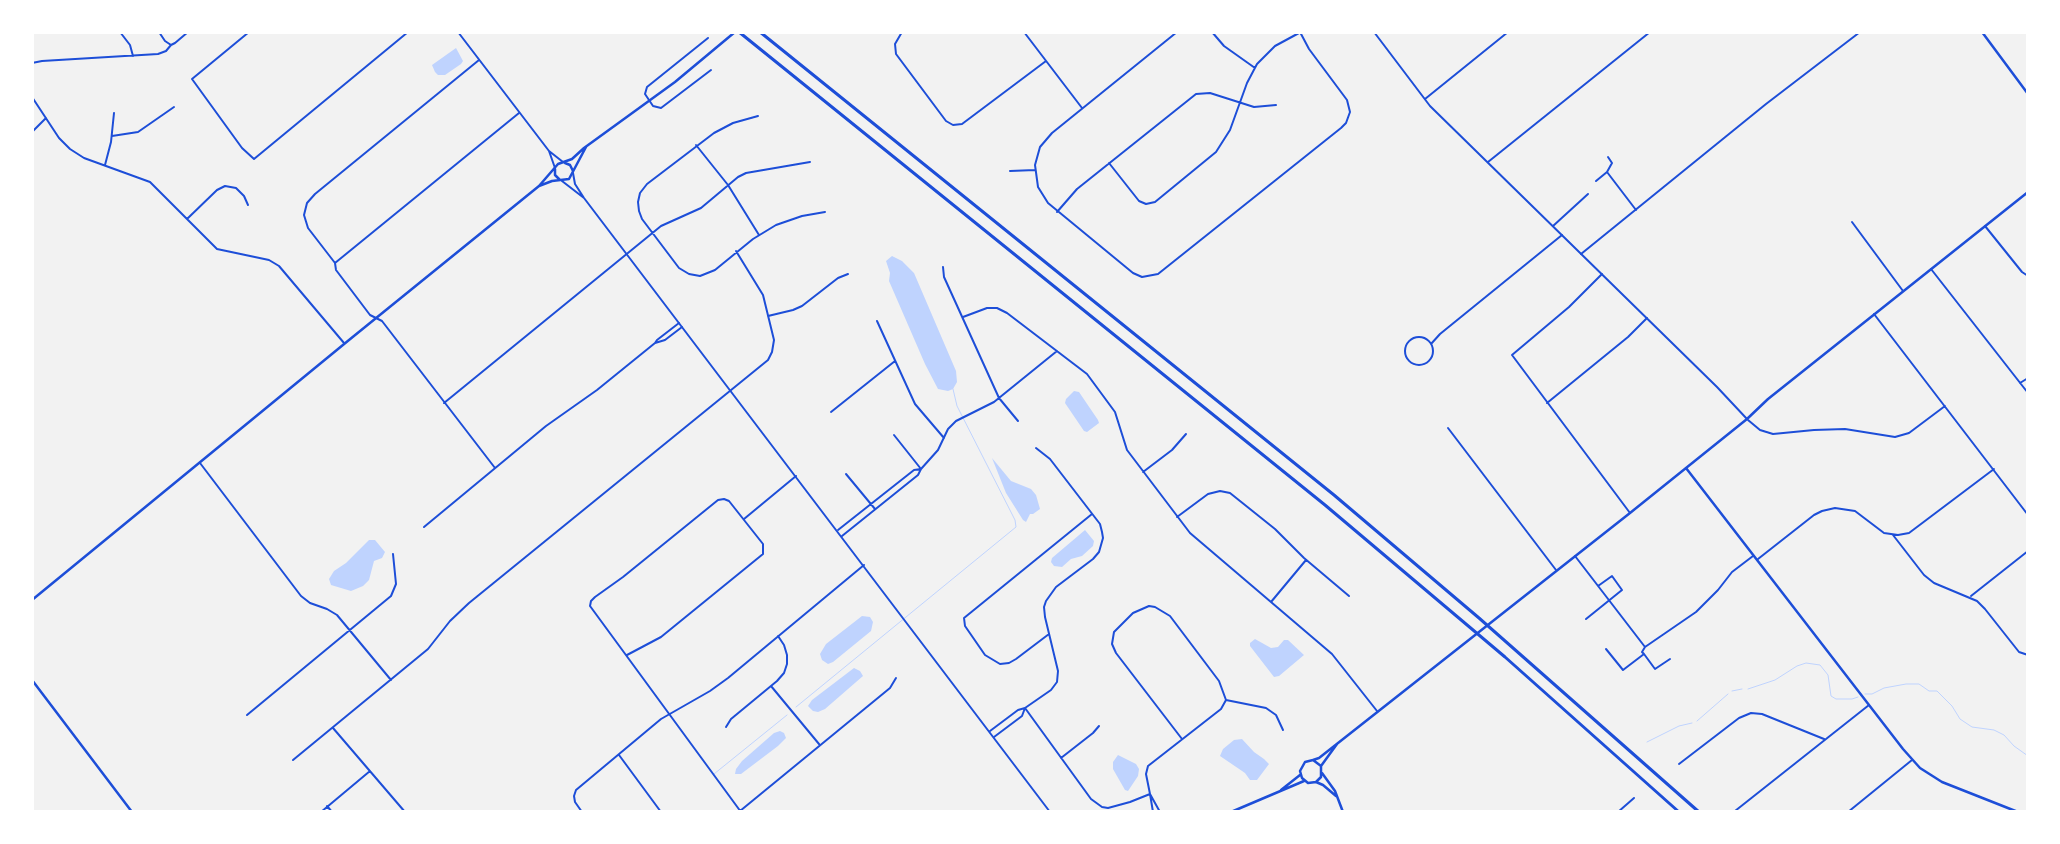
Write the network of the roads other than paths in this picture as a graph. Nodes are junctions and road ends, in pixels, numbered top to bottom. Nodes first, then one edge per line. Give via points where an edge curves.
1 (120, 32) edge
2 (159, 32) edge
3 (188, 32) edge
4 (249, 32) edge
5 (408, 32) edge
6 (458, 32) edge
7 (737, 32) edge
8 (760, 32) edge
9 (902, 32) edge
10 (1024, 32) edge
11 (1177, 32) edge
12 (1212, 32) edge
13 (1300, 32) edge
14 (1374, 32) edge
15 (1508, 32) edge
16 (1650, 32) edge
17 (1860, 32) edge
18 (1982, 32) edge
19 (708, 38) dead end
20 (171, 45) junction
21 (133, 56) junction
22 (479, 60) junction
23 (1046, 61) junction
24 (32, 63) edge
25 (1255, 68) junction
26 (711, 70) dead end
27 (2028, 94) edge
28 (32, 97) edge
29 (1424, 99) junction
30 (648, 101) junction
31 (1240, 103) junction
32 (1276, 105) dead end
33 (174, 107) dead end
34 (1082, 108) junction
35 (114, 113) dead end
36 (519, 113) junction
37 (758, 116) dead end
38 (46, 118) junction
39 (32, 132) edge
40 (112, 136) junction
41 (696, 145) junction
42 (587, 146) junction
43 (549, 151) junction
44 (1608, 157) dead end
45 (564, 162) junction
46 (810, 162) dead end
47 (1488, 162) junction
48 (1109, 163) junction
49 (105, 165) junction
50 (555, 169) junction
51 (1035, 170) junction
52 (1010, 171) dead end
53 (1607, 172) junction
54 (573, 173) junction
55 (562, 181) junction
56 (1596, 181) dead end
57 (728, 185) junction
58 (539, 186) junction
59 (2028, 192) edge
60 (1588, 194) dead end
61 (584, 198) junction
62 (248, 206) dead end
63 (1636, 210) junction
64 (825, 212) dead end
65 (1057, 212) junction
66 (187, 220) junction
67 (1852, 222) dead end
68 (1553, 226) junction
69 (1985, 226) junction
70 (654, 233) junction
71 (759, 235) junction
72 (1562, 235) junction
73 (736, 251) junction
74 (626, 253) junction
75 (1581, 254) junction
76 (335, 263) junction
77 (943, 267) dead end
78 (1931, 269) junction
79 (848, 274) dead end
80 (1602, 274) junction
81 (2028, 276) edge
82 (1903, 291) junction
83 (1874, 314) junction
84 (768, 316) junction
85 (376, 318) junction
86 (963, 318) junction
87 (1647, 318) junction
88 (877, 321) dead end
89 (679, 323) junction
90 (682, 327) junction
91 (344, 343) junction
92 (656, 343) junction
93 (1431, 344) junction
94 (1057, 352) junction
95 (895, 361) junction
96 (2028, 378) edge
97 (2020, 383) junction
98 (731, 391) junction
99 (2028, 393) edge
100 (999, 398) junction
101 (444, 403) junction
102 (1547, 403) junction
103 (1945, 406) junction
104 (831, 412) dead end
105 (1747, 419) junction
106 (1018, 421) dead end
107 (1448, 428) dead end
108 (1186, 434) dead end
109 (894, 435) dead end
110 (944, 438) junction
111 (1036, 448) dead end
112 (200, 463) junction
113 (495, 468) junction
114 (1686, 468) junction
115 (921, 469) junction
116 (1994, 469) junction
117 (1143, 472) junction
118 (846, 474) dead end
119 (796, 476) junction
120 (871, 504) junction
121 (875, 509) junction
122 (1630, 513) junction
123 (1092, 514) junction
124 (2028, 515) edge
125 (1177, 517) junction
126 (744, 520) junction
127 (424, 527) dead end
128 (838, 530) junction
129 (1893, 535) junction
130 (842, 536) junction
131 (2028, 551) edge
132 (393, 554) dead end
133 (1753, 555) junction
134 (1575, 556) junction
135 (1306, 560) junction
136 (1757, 560) junction
137 (864, 565) junction
138 (1556, 570) junction
139 (1598, 586) junction
140 (1349, 596) dead end
141 (1970, 597) junction
142 (32, 600) edge
143 (1610, 601) junction
144 (1271, 602) junction
145 (1586, 619) dead end
146 (350, 630) junction
147 (1049, 634) junction
148 (778, 636) junction
149 (1645, 647) junction
150 (1606, 649) dead end
151 (1644, 654) junction
152 (627, 655) junction
153 (2026, 655) edge
154 (1670, 659) dead end
155 (896, 678) dead end
156 (32, 680) edge
157 (391, 680) junction
158 (771, 686) junction
159 (1226, 700) junction
160 (1869, 706) junction
161 (1025, 708) junction
162 (1377, 712) junction
163 (247, 715) dead end
164 (669, 715) junction
165 (1099, 726) dead end
166 (726, 727) dead end
167 (333, 728) junction
168 (1283, 730) dead end
169 (990, 731) junction
170 (994, 737) junction
171 (1346, 737) junction
172 (1182, 739) junction
173 (1824, 740) junction
174 (819, 745) junction
175 (619, 755) junction
176 (1061, 758) junction
177 (294, 760) dead end
178 (1313, 760) junction
179 (1912, 760) junction
180 (1680, 764) dead end
181 (1321, 766) junction
182 (370, 771) junction
183 (1322, 773) junction
184 (1300, 775) junction
185 (1304, 781) junction
186 (1316, 782) junction
187 (1278, 792) junction
188 (1150, 794) junction
189 (1336, 796) junction
190 (1634, 798) dead end
191 (327, 806) junction
192 (741, 811) edge
193 (1735, 811) edge
194 (132, 812) edge
195 (321, 812) edge
196 (332, 812) edge
197 (405, 812) edge
198 (582, 812) edge
199 (661, 812) edge
200 (1050, 812) edge
201 (1153, 812) edge
202 (1160, 812) edge
203 (1231, 812) edge
204 (1343, 812) edge
205 (1618, 812) edge
206 (1679, 812) edge
207 (1700, 812) edge
208 (1848, 812) edge
209 (2018, 812) edge

1 - 21 street via 130,45
2 - 20 street
3 - 20 street
4 - 5 street via 192,79 242,148 254,158
6 - 22 street
7 - 30 main road
7 - 206 highway via 1326,505 1505,657
8 - 207 highway via 1334,495
9 - 23 street via 895,44 897,56 952,125 961,124
10 - 23 street
11 - 34 street
12 - 25 street via 1224,46
13 - 25 street via 1275,46
13 - 65 street via 1308,49 1347,100 1350,112 1346,122 1153,276 1142,277 1133,273
14 - 29 street
15 - 29 street
16 - 47 street
17 - 63 street
18 - 27 main road
19 - 30 street via 647,87 644,92
20 - 21 street via 158,54
21 - 24 street
22 - 36 street
22 - 76 street via 307,203 304,215 310,232
23 - 34 street
25 - 31 street
26 - 30 street via 663,107 655,108
28 - 38 street
29 - 47 street
30 - 42 main road
31 - 32 street via 1258,108
31 - 48 street via 1210,93 1194,95
31 - 48 street via 1230,130 1216,152 1157,201 1144,204 1137,199
33 - 40 street via 138,132
34 - 51 street via 1045,139
35 - 40 street
36 - 43 street
36 - 76 street
37 - 41 street via 725,127
38 - 39 street
38 - 49 street via 70,149
40 - 49 street
41 - 57 street
41 - 70 street via 640,193 639,213
42 - 45 main road
42 - 54 main road
43 - 45 street
43 - 50 street
44 - 53 street via 1612,163
45 - 50 main road
45 - 54 main road via 570,165
46 - 57 street via 752,171
47 - 68 street
48 - 65 street via 1075,191
49 - 66 street via 150,182
50 - 55 main road via 555,175
50 - 58 main road
51 - 52 street
51 - 65 street via 1042,196
53 - 56 street
53 - 63 street
54 - 55 main road
54 - 61 street via 575,184
55 - 58 main road
55 - 61 street
57 - 70 street via 696,211 667,223
57 - 71 street
58 - 85 main road
59 - 69 main road
60 - 68 street
61 - 74 street
62 - 66 street via 236,188 225,186
63 - 75 street
64 - 71 street via 788,220
66 - 91 street via 217,249 269,260 279,266
67 - 82 street
68 - 72 street
69 - 78 main road
69 - 81 street
70 - 73 street via 679,268 694,275 712,272
70 - 74 street
71 - 73 street
72 - 75 street
72 - 93 street
73 - 84 street via 762,292
74 - 89 street
74 - 101 street
75 - 80 street
76 - 85 street via 336,270 370,315
77 - 86 street via 944,277
78 - 82 main road
78 - 97 street
79 - 84 street via 797,309
80 - 87 street
80 - 102 street via 1576,301 1512,355
82 - 83 main road
83 - 103 street
83 - 105 main road
84 - 98 street via 774,340 771,356
85 - 91 main road
85 - 101 street via 382,321
86 - 94 street via 987,308 997,308
86 - 100 street
87 - 102 street
87 - 105 street
88 - 95 street
89 - 90 street
89 - 92 street
90 - 92 street
90 - 98 street
91 - 112 main road
92 - 113 street
93 - 93 street via 1422,338 1410,340 1406,347 1408,359 1414,364 1426,362 1431,356
94 - 100 street
94 - 117 street via 1087,374 1113,408 1124,447
95 - 104 street
95 - 110 street via 915,404
96 - 97 street
97 - 99 street
98 - 119 street
98 - 157 street via 469,603 428,649
100 - 106 street
100 - 110 street via 960,418
101 - 113 street
102 - 122 street
103 - 105 street via 1909,433 1895,437 1845,429 1773,434 1760,430
103 - 116 street
105 - 114 main road
107 - 138 street
108 - 117 street via 1172,450
109 - 115 street
110 - 115 street
111 - 123 street via 1050,459
112 - 142 main road
112 - 146 street via 302,598 334,613
113 - 127 street
114 - 122 main road
114 - 133 main road
115 - 120 street via 914,470
115 - 121 street via 918,475
116 - 124 street
116 - 129 street via 1916,529
117 - 125 street
118 - 120 street
119 - 126 street
119 - 128 street
120 - 121 street
120 - 128 street
121 - 130 street
122 - 134 main road
123 - 147 street via 1100,524 1103,538 1099,552 1056,587 1046,601 1044,607
123 - 147 street via 964,618 964,626 985,655 1000,664 1016,659
125 - 135 street via 1208,494 1230,493 1275,529
125 - 144 street via 1195,539
126 - 152 street via 763,544 761,557 670,631
126 - 152 street via 729,501 718,500 591,601 590,606
128 - 130 street
129 - 136 street via 1878,530 1855,511 1828,509 1814,515
129 - 141 street via 1927,578
130 - 137 street
131 - 141 street
132 - 146 street via 395,590
133 - 136 main road
133 - 149 street via 1732,572 1696,612
134 - 138 main road
134 - 139 street
135 - 140 street
135 - 144 street
136 - 160 main road
137 - 148 street
137 - 169 street
138 - 162 main road
139 - 143 street
139 - 143 street via 1614,577 1622,590
141 - 153 street via 1986,609 2019,652
143 - 145 street
143 - 149 street
144 - 162 street via 1334,657
146 - 157 street
146 - 163 street
147 - 161 street via 1058,671 1057,682
148 - 158 street via 787,664 784,673
148 - 164 street via 722,682
149 - 151 street
150 - 151 street via 1623,670
151 - 154 street via 1655,669
152 - 164 street
155 - 174 street via 890,688
156 - 194 main road
157 - 167 street
158 - 166 street via 731,719
158 - 174 street
159 - 168 street via 1266,708 1276,715
159 - 172 street via 1221,708
159 - 172 street via 1219,681 1170,616 1149,606 1128,618 1114,632 1112,644 1116,653
160 - 173 street
160 - 179 main road
161 - 169 street
161 - 170 street via 1022,716
161 - 176 street
162 - 171 main road
164 - 175 street
164 - 192 street
165 - 176 street
167 - 177 street
167 - 182 street
169 - 170 street
170 - 200 street
171 - 178 main road
171 - 181 main road
172 - 188 street via 1148,766 1146,774
173 - 180 street via 1762,714 1751,713 1739,718
173 - 193 street
174 - 192 street
175 - 198 street via 576,790 575,802
175 - 199 street
176 - 188 street via 1091,799 1102,807 1114,807
178 - 181 main road
178 - 184 main road via 1302,764
179 - 208 street
179 - 209 main road via 1942,782
181 - 183 main road
182 - 191 street
182 - 197 street
183 - 186 main road
183 - 189 main road
184 - 185 main road
184 - 187 main road
185 - 186 main road
185 - 187 main road
186 - 189 main road
187 - 203 main road
188 - 201 street
188 - 202 street
189 - 204 main road
190 - 205 street
191 - 195 street
191 - 196 street

